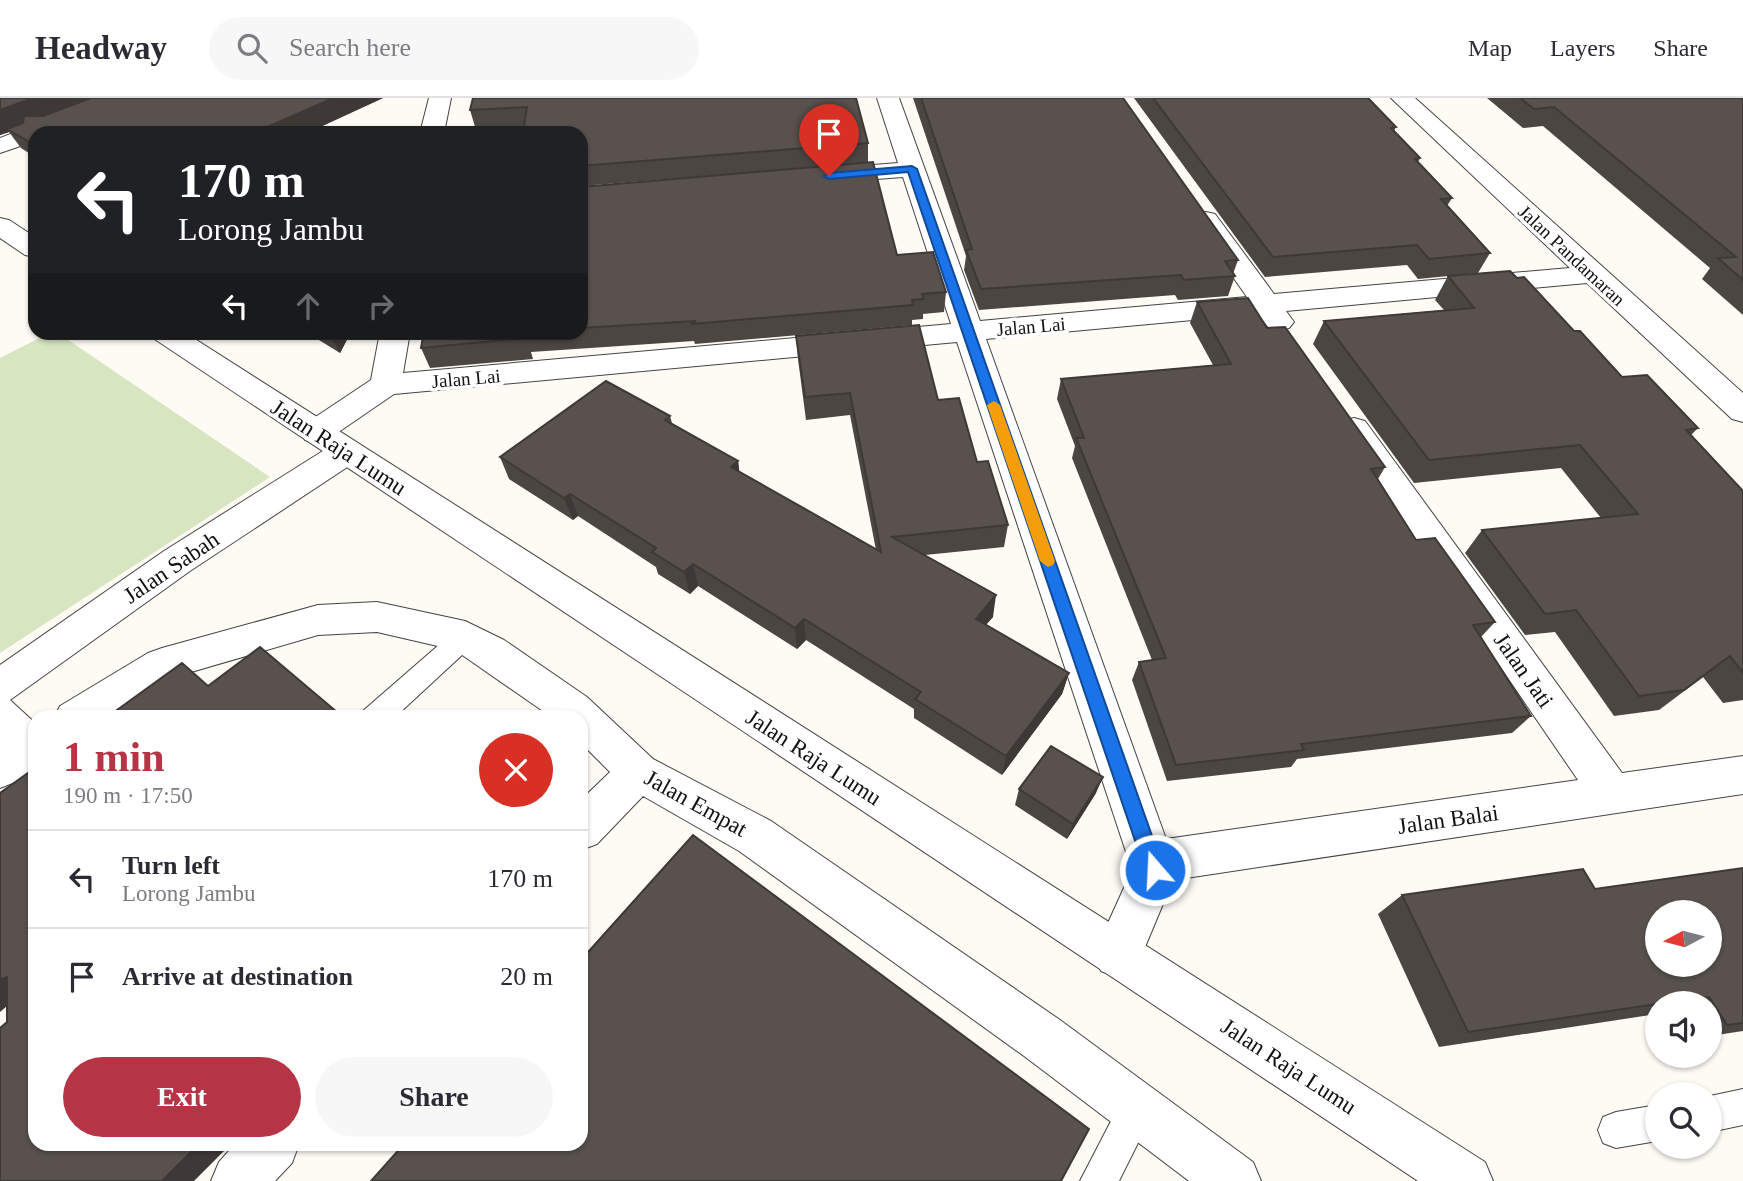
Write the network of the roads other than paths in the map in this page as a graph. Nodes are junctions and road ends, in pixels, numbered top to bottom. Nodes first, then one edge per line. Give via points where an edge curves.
1 (125, 98) edge
2 (440, 98) edge
3 (888, 98) edge
4 (1402, 98) edge
5 (52, 126) edge
6 (434, 126) edge
7 (28, 135) edge
8 (0, 146) edge
9 (912, 169) junction
10 (802, 178) edge
11 (1193, 201) edge
12 (0, 226) edge
13 (28, 244) edge
14 (1592, 274) junction
15 (1266, 304) junction
16 (968, 331) junction
17 (175, 340) edge
18 (394, 340) edge
19 (1298, 349) edge
20 (386, 385) junction
21 (1338, 407) edge
22 (1743, 411) edge
23 (331, 442) junction
24 (465, 638) junction
25 (0, 687) edge
26 (87, 710) edge
27 (383, 710) edge
28 (574, 710) edge
29 (0, 714) edge
30 (588, 724) edge
31 (22, 753) edge
32 (638, 772) junction
33 (1741, 778) edge
34 (1613, 795) junction
35 (588, 823) edge
36 (1152, 862) junction
37 (1118, 954) junction
38 (1743, 1108) edge
39 (1137, 1109) junction
40 (1722, 1112) edge
41 (1645, 1125) edge
42 (1616, 1130) dead end
43 (266, 1151) edge
44 (238, 1181) edge
45 (1099, 1181) edge
46 (1234, 1181) edge
47 (1466, 1181) edge

1 - 5 street
2 - 6 street
3 - 9 street
4 - 14 street, Jalan Pandamaran
7 - 8 street
9 - 10 street
9 - 16 street
11 - 15 street
12 - 13 street
14 - 15 street, Jalan Lai
14 - 22 street, Jalan Pandamaran
15 - 16 street, Jalan Lai
15 - 19 street
16 - 20 street, Jalan Lai
16 - 36 street
17 - 23 street, Jalan Raja Lumu
18 - 20 street
20 - 23 street, Jalan Lai
21 - 34 street, Jalan Jati
23 - 25 street, Jalan Sabah via 177,561
23 - 37 street, Jalan Raja Lumu
24 - 26 street, Jalan Empat via 377,617 318,620 162,664
24 - 27 lane
24 - 28 street, Jalan Empat
29 - 31 street
30 - 32 street, Jalan Empat
32 - 35 street
32 - 39 street, Jalan Empat via 755,836
33 - 34 street, Jalan Balai
34 - 36 street, Jalan Balai
36 - 37 street via 1155,870
37 - 47 street, Jalan Raja Lumu
38 - 40 lane
39 - 45 lane
39 - 46 street, Jalan Empat
41 - 42 lane
43 - 44 street

